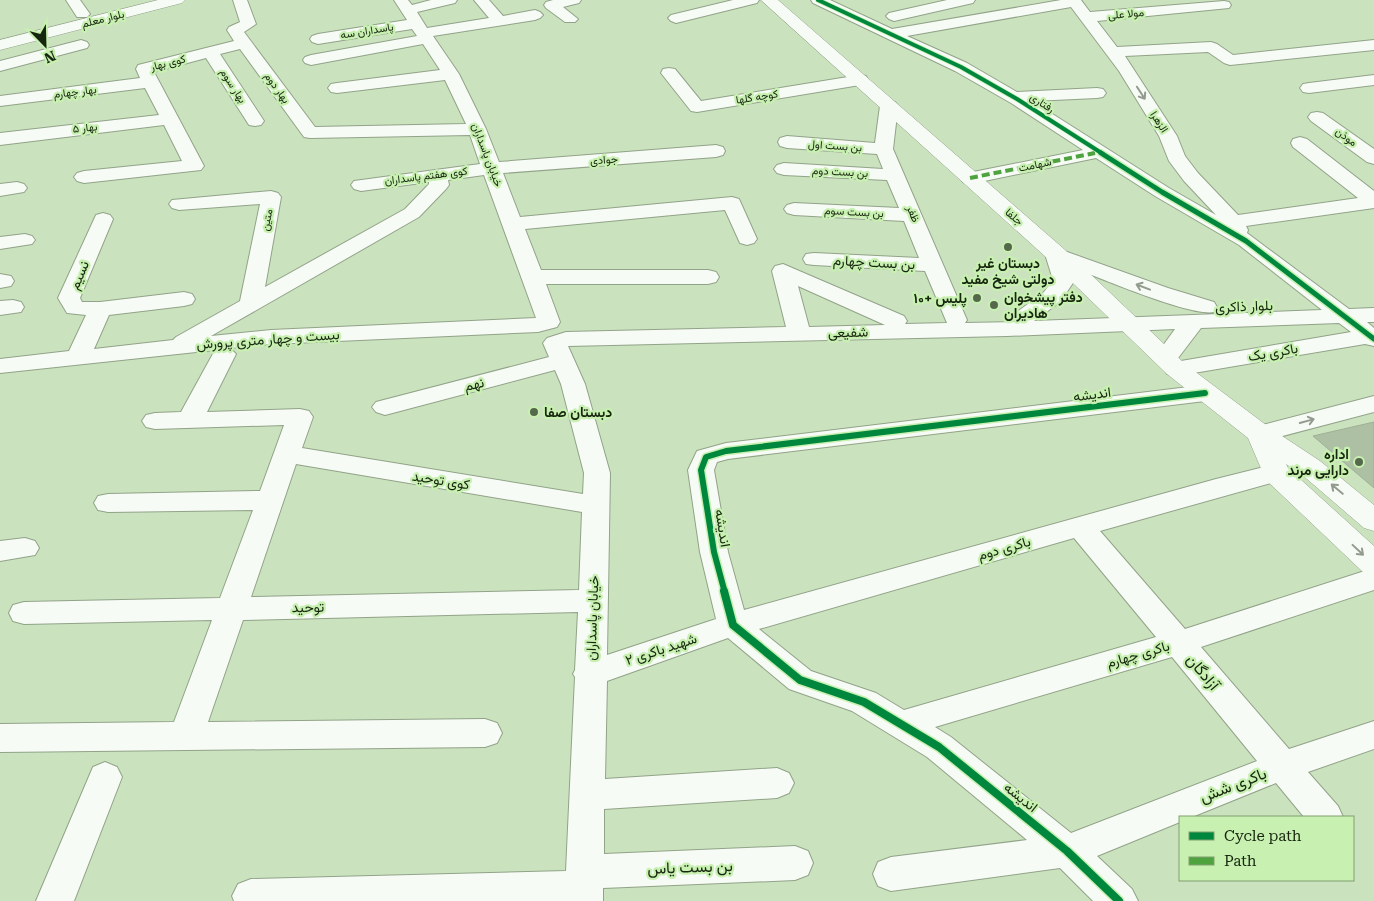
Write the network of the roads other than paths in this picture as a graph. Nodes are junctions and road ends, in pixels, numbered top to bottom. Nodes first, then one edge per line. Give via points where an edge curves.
1 (73, 0) edge
2 (136, 0) edge
3 (178, 0) edge
4 (240, 0) edge
5 (450, 0) edge
6 (480, 0) edge
7 (574, 0) edge
8 (752, 0) edge
9 (769, 0) edge
10 (968, 0) edge
11 (1018, 0) edge
12 (825, 1) edge
13 (1074, 1) edge
14 (1224, 5) dead end
15 (1031, 10) junction
16 (82, 14) junction
17 (535, 15) dead end
18 (1088, 17) junction
19 (497, 18) dead end
20 (676, 18) dead end
21 (570, 19) dead end
22 (416, 21) edge
23 (866, 23) junction
24 (890, 34) junction
25 (0, 36) edge
26 (318, 39) dead end
27 (244, 43) junction
28 (81, 45) dead end
29 (1374, 45) edge
30 (0, 46) edge
31 (1337, 49) junction
32 (211, 52) junction
33 (1113, 52) junction
34 (311, 60) dead end
35 (0, 66) edge
36 (1368, 70) edge
37 (669, 73) dead end
38 (451, 74) junction
39 (860, 80) junction
40 (150, 82) junction
41 (337, 88) dead end
42 (1308, 88) dead end
43 (1097, 93) dead end
44 (1013, 96) junction
45 (0, 102) edge
46 (889, 106) junction
47 (1317, 117) dead end
48 (170, 120) junction
49 (255, 120) dead end
50 (477, 129) junction
51 (0, 139) edge
52 (786, 142) dead end
53 (1300, 144) dead end
54 (884, 149) junction
55 (716, 152) dead end
56 (1099, 152) junction
57 (1374, 158) edge
58 (492, 168) junction
59 (784, 169) dead end
60 (437, 175) junction
61 (896, 176) junction
62 (84, 177) dead end
63 (970, 178) junction
64 (360, 185) dead end
65 (1374, 202) edge
66 (179, 204) dead end
67 (794, 209) dead end
68 (913, 215) junction
69 (103, 219) dead end
70 (1232, 222) junction
71 (513, 224) junction
72 (747, 239) dead end
73 (25, 240) dead end
74 (1246, 241) junction
75 (0, 243) edge
76 (1056, 254) junction
77 (814, 259) dead end
78 (933, 265) junction
79 (532, 277) junction
80 (708, 277) dead end
81 (184, 298) dead end
82 (1374, 302) edge
83 (251, 304) junction
84 (100, 309) junction
85 (1334, 309) junction
86 (1201, 314) junction
87 (1025, 317) junction
88 (1122, 317) junction
89 (956, 320) junction
90 (896, 321) junction
91 (797, 328) junction
92 (1373, 330) edge
93 (553, 337) junction
94 (175, 347) junction
95 (224, 354) junction
96 (78, 357) junction
97 (1171, 363) junction
98 (0, 366) edge
99 (0, 379) edge
100 (1204, 393) junction
101 (1374, 404) edge
102 (385, 407) dead end
103 (190, 420) junction
104 (155, 421) dead end
105 (1260, 434) junction
106 (286, 454) junction
107 (1276, 473) junction
108 (270, 500) junction
109 (108, 503) dead end
110 (596, 505) junction
111 (1374, 521) edge
112 (1081, 526) junction
113 (1374, 564) edge
114 (1374, 579) edge
115 (592, 601) junction
116 (231, 609) junction
117 (24, 613) dead end
118 (733, 625) junction
119 (1178, 642) junction
120 (589, 674) junction
121 (901, 724) junction
122 (485, 733) dead end
123 (1374, 735) edge
124 (186, 736) junction
125 (0, 738) edge
126 (1282, 766) junction
127 (105, 777) dead end
128 (777, 783) dead end
129 (586, 795) junction
130 (1324, 816) edge
131 (1067, 851) junction
132 (795, 863) dead end
133 (891, 874) dead end
134 (584, 887) edge
135 (251, 896) dead end
136 (55, 901) edge
137 (1119, 901) edge

1 - 16 street
2 - 16 main road, بلوار معلم
3 - 30 main road, بلوار معلم
4 - 27 street via 248,24 235,30
5 - 22 street
6 - 19 street
7 - 21 street via 552,5
8 - 20 street
9 - 39 main road, جلفا
10 - 23 street
11 - 15 street
12 - 23 street, رفتاری
13 - 15 street
13 - 18 street, الزهرا
14 - 18 street, مولا علی
15 - 24 street
16 - 25 main road, بلوار معلم
17 - 22 street
18 - 33 street, الزهرا
22 - 26 street, پاسداران سه
22 - 34 street
22 - 38 street, خیابان پاسداران
23 - 24 street, رفتاری
24 - 44 street, رفتاری via 962,67
27 - 32 street, کوی بهار
27 - 50 street, بهار دوم via 310,133
28 - 35 street
29 - 31 street
31 - 33 street via 1230,60 1210,47
31 - 36 street
32 - 40 street, کوی بهار via 144,68
32 - 49 street, بهار سوم
33 -> 70 street, الزهرا via 1168,136 1176,157
36 - 42 street
37 - 39 street, کوچه گلها via 697,107
38 - 41 street
38 - 50 street, خیابان پاسداران
39 - 46 main road, جلفا
40 - 45 street, بهار چهارم
40 - 48 street, کوی بهار
43 - 44 street
44 - 56 street, رفتاری
46 - 54 street
46 - 63 main road, جلفا
47 - 57 street, موذن
48 - 51 street, بهار ۵
48 - 62 street, کوی بهار via 194,166
50 - 58 street, خیابان پاسداران
52 - 54 street, بن بست اول
53 - 65 street
54 - 61 street, ظفر
55 - 58 street, جوادی
56 - 63 street, شهامت
56 - 74 street, رفتاری
58 - 60 street, کوی هفتم پاسداران
58 - 71 street, خیابان پاسداران
59 - 61 street, بن بست دوم
60 - 64 street, کوی هفتم پاسداران
60 - 83 street via 439,185 412,213
61 - 68 street, ظفر
63 - 76 main road, جلفا
65 - 70 street
66 - 83 street, متین via 271,196
67 - 68 street, بن بست سوم
68 - 78 street, ظفر
69 - 84 street, نسیم via 68,298 75,308
70 - 74 street, الزهرا
71 - 72 street via 732,203
71 - 79 street, خیابان پاسداران
73 - 75 street
74 - 85 street
86 -> 76 street via 1160,294
76 - 87 street via 1064,280 1052,298
76 - 88 main road, جلفا
77 - 78 street, بن بست چهارم
78 - 89 street, ظفر
79 - 80 street
79 - 93 street, خیابان پاسداران
81 - 84 street, نسیم
82 - 85 street, بلوار ذاکری
83 - 94 street
84 - 96 street
85 - 86 street, بلوار ذاکری
85 - 92 street
86 - 88 street, بلوار ذاکری
86 - 97 street via 1184,332
87 - 88 street, شفیعی
87 - 89 street, شفیعی
88 - 91 street, شفیعی via 1007,329
88 - 97 main road, جلفا
89 - 90 street, شفیعی
90 - 91 street, شفیعی
90 - 91 street via 783,271
91 - 93 street, شفیعی
92 - 97 street, باکری یک
93 - 94 street, بیست و چهار متری پرورش via 271,336
93 - 95 street, بیست و چهار متری پرورش via 277,348
93 - 102 street, نهم
93 - 110 street, خیابان پاسداران via 573,384 597,474
94 - 96 street, بیست و چهار متری پرورش
95 - 99 street, بیست و چهار متری پرورش
95 - 103 street
96 - 98 street, بیست و چهار متری پرورش
97 - 100 main road, جلفا
100 - 105 main road, جلفا
100 - 118 street, اندیشه via 726,451 706,457 701,470 714,552
105 -> 101 street
103 - 104 street
103 - 106 street via 300,417
105 - 107 main road
111 -> 105 main road, جلفا via 1310,467
106 - 108 street
106 - 110 street, کوی توحید
107 - 112 street, باکری دوم
107 -> 113 main road
108 - 109 street
108 - 116 street
110 - 115 street, خیابان پاسداران
112 - 118 street, باکری دوم
112 - 119 street, آزادگان
114 - 119 street, باکری چهارم
115 - 116 street, توحید
115 - 120 street, خیابان پاسداران
116 - 117 street, توحید
116 - 124 street
118 - 120 street, شهید باکری ۲
118 - 121 street, اندیشه via 800,680 864,702
119 - 121 street, باکری چهارم
119 - 126 street, آزادگان
120 - 129 street, خیابان پاسداران
121 - 131 street, اندیشه via 940,747
122 - 124 street
123 - 126 street, باکری شش
124 - 125 street
126 - 130 street, آزادگان
126 - 131 street, باکری شش
127 - 136 street
128 - 129 street
129 - 134 street, خیابان پاسداران
131 - 133 street, باکری شش
131 - 137 street, اندیشه
132 - 134 street, بن بست یاس
134 - 135 street, بن بست یاس

